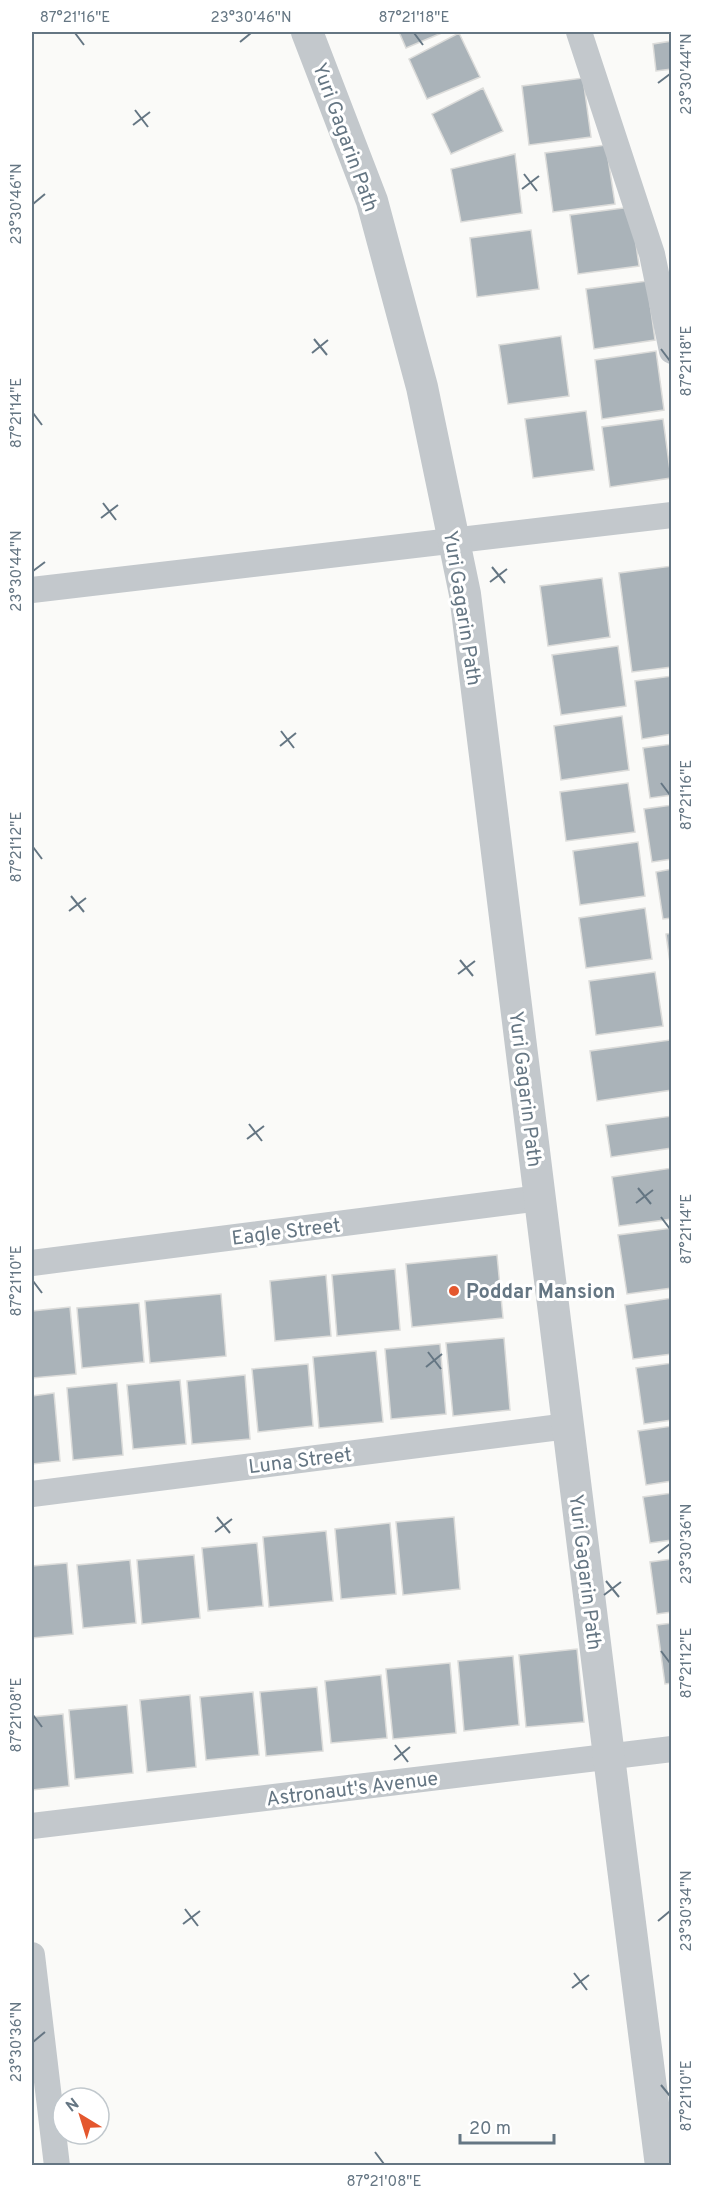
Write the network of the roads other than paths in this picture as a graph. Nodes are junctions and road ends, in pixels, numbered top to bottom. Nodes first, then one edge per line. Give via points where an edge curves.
1 (307, 32) edge
2 (579, 32) edge
3 (672, 351) edge
4 (672, 515) edge
5 (454, 542) junction
6 (32, 590) edge
7 (540, 1198) junction
8 (32, 1263) edge
9 (568, 1426) junction
10 (32, 1494) edge
11 (672, 1749) edge
12 (609, 1757) junction
13 (32, 1826) edge
14 (32, 1954) edge
15 (57, 2166) edge
16 (661, 2166) edge

1 - 5 street, Yuri Gagarin Path via 372,201 422,387
2 - 3 street via 652,254
4 - 5 street
5 - 6 street
5 - 7 street, Yuri Gagarin Path via 465,594
7 - 8 street, Eagle Street
7 - 9 street, Yuri Gagarin Path
9 - 10 street, Luna Street
9 - 12 street, Yuri Gagarin Path
11 - 12 street, Astronaut's Avenue
12 - 13 street, Astronaut's Avenue
12 - 16 street, Yuri Gagarin Path
14 - 15 street

